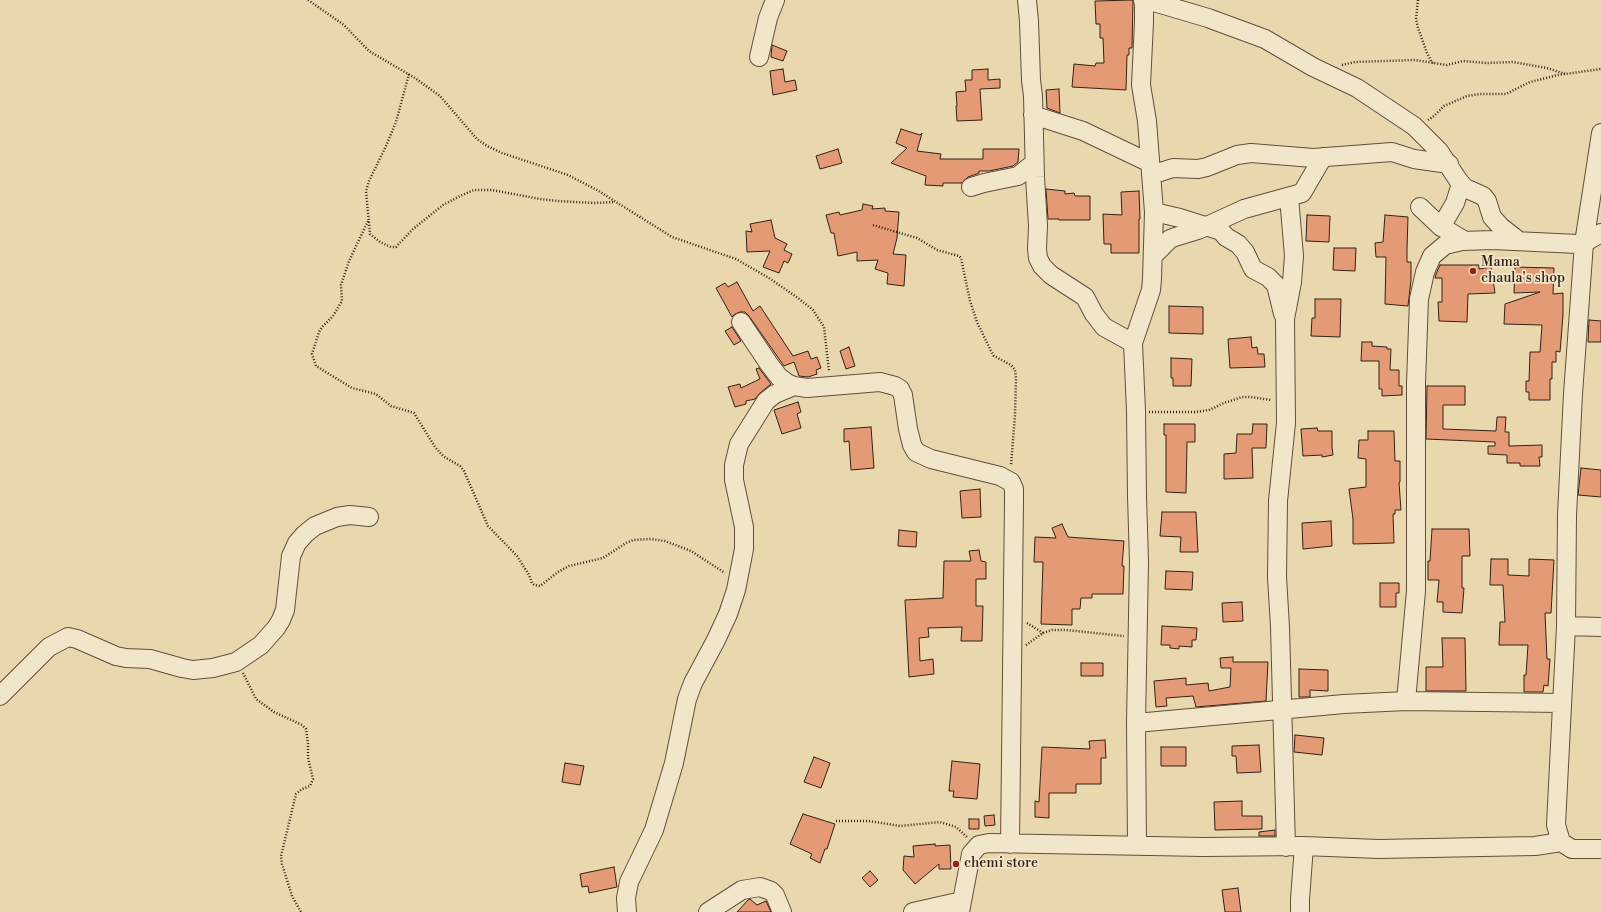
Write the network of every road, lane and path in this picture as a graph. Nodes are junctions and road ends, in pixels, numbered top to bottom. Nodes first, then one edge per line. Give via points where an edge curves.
1 (308, 0) edge
2 (775, 0) edge
3 (1027, 0) edge
4 (1143, 0) edge
5 (1147, 0) edge
6 (1418, 0) edge
7 (759, 57) dead end
8 (1433, 64) junction
9 (1601, 69) edge
10 (409, 74) junction
11 (1326, 74) junction
12 (1565, 74) junction
13 (1033, 115) junction
14 (1410, 124) junction
15 (1601, 133) edge
16 (1323, 157) junction
17 (1034, 163) junction
18 (1449, 164) junction
19 (1150, 169) junction
20 (1461, 184) junction
21 (971, 187) dead end
22 (1289, 197) junction
23 (615, 202) junction
24 (1420, 207) dead end
25 (1595, 211) edge
26 (1154, 212) junction
27 (368, 221) junction
28 (873, 225) dead end
29 (1205, 227) junction
30 (1441, 227) junction
31 (1601, 233) edge
32 (1465, 240) junction
33 (1519, 241) junction
34 (1584, 243) junction
35 (1153, 256) junction
36 (1285, 319) junction
37 (741, 322) dead end
38 (1133, 343) junction
39 (794, 386) junction
40 (831, 386) junction
41 (1285, 404) junction
42 (1136, 412) junction
43 (1007, 479) junction
44 (369, 517) dead end
45 (738, 581) junction
46 (1566, 626) junction
47 (1601, 627) edge
48 (1137, 638) junction
49 (1013, 658) junction
50 (236, 662) junction
51 (0, 696) edge
52 (1406, 701) junction
53 (1561, 703) junction
54 (1282, 710) junction
55 (1136, 723) junction
56 (836, 821) dead end
57 (1561, 842) junction
58 (1010, 844) junction
59 (1137, 845) junction
60 (1304, 846) junction
61 (1286, 847) junction
62 (975, 848) junction
63 (1601, 849) edge
64 (961, 907) edge
65 (301, 912) edge
66 (627, 912) edge
67 (708, 912) edge
68 (782, 912) edge
69 (913, 912) edge
70 (1300, 912) edge

1 - 10 path via 344,25 369,51
2 - 7 street
3 - 13 street
4 - 19 street via 1141,85 1147,121
5 - 11 street via 1208,18 1265,39
6 - 8 path via 1418,28
8 - 11 path via 1415,60 1355,62 1340,65
8 - 12 path via 1447,65 1463,61 1513,62
9 - 12 path
10 - 23 path via 440,96 477,139 487,146 502,154 568,175
10 - 27 path via 396,122 366,191
11 - 14 street via 1357,88
12 - 14 path via 1530,82 1506,94 1467,96 1444,106 1430,119
13 - 17 street
13 - 19 street via 1083,131
14 - 18 street
15 - 25 street
16 - 18 street via 1392,152 1414,159
16 - 19 street via 1251,153 1237,155 1198,169
16 - 22 street via 1302,193
17 - 21 street via 1018,176
17 - 38 street via 1038,219 1037,249 1040,262 1052,275 1085,297 1104,327
18 - 20 street
19 - 26 street
20 - 30 street via 1455,204
20 - 33 street via 1483,196 1492,217
22 - 29 street via 1244,209
22 - 36 street via 1294,256
23 - 27 path via 558,201 492,190 474,190 443,205 413,229 396,247 374,238 370,234
23 - 40 path via 672,237 736,260 769,278 813,310 824,327
24 - 30 street
25 - 34 street
26 - 29 street
26 - 35 street
27 - 45 path via 341,285 342,301 320,332 312,354 316,366 352,388 376,394 391,406 414,413 435,447 464,471 488,526 517,556 534,585 540,586 569,566 603,558 633,540 651,539 665,541 691,551
28 - 43 path via 917,238 937,250 961,258 977,322 994,356 1015,370 1013,456
29 - 35 street via 1170,239
29 - 36 street via 1220,231 1238,244 1253,269 1272,280 1278,289 1280,307
30 - 32 street
31 - 34 street
32 - 33 street
32 - 52 street via 1446,245 1432,256 1425,272 1419,299 1416,389 1416,591
33 - 34 street
34 - 46 street via 1570,444
35 - 38 street via 1151,290
36 - 41 street
37 - 39 street via 779,377
38 - 42 street
39 - 40 street
39 - 45 street via 766,401 739,444 734,465 734,480 744,527 744,549
40 - 43 street via 880,382 895,386 903,395 908,429 916,452 932,459
41 - 42 path via 1247,397 1196,412
41 - 54 street via 1286,423 1278,500 1277,577
42 - 48 street via 1139,562
43 - 49 street via 1014,489
44 - 50 street via 337,516 315,526 305,534 291,556 285,610 281,620 261,645
45 - 66 street via 728,614 687,699 674,763 654,830 630,882 626,898
46 - 47 street
46 - 53 street
48 - 49 path via 1052,630 1036,637
48 - 55 street
49 - 58 street
50 - 51 street via 193,670 150,659 116,656 68,637 49,647
50 - 65 path via 256,699 306,729 308,758 313,779 310,786 296,794 281,856 292,896
52 - 53 street
52 - 54 street
53 - 57 street via 1556,825
54 - 55 street
54 - 61 street
55 - 59 street
56 - 62 path via 864,821 900,826 940,822 956,827
57 - 60 street via 1535,846 1378,849
57 - 63 street via 1572,849
58 - 59 street
58 - 62 street via 989,843
59 - 61 street
60 - 61 street
60 - 70 street
62 - 64 street via 971,854
64 - 69 street
67 - 68 street via 742,890 760,887 775,895

